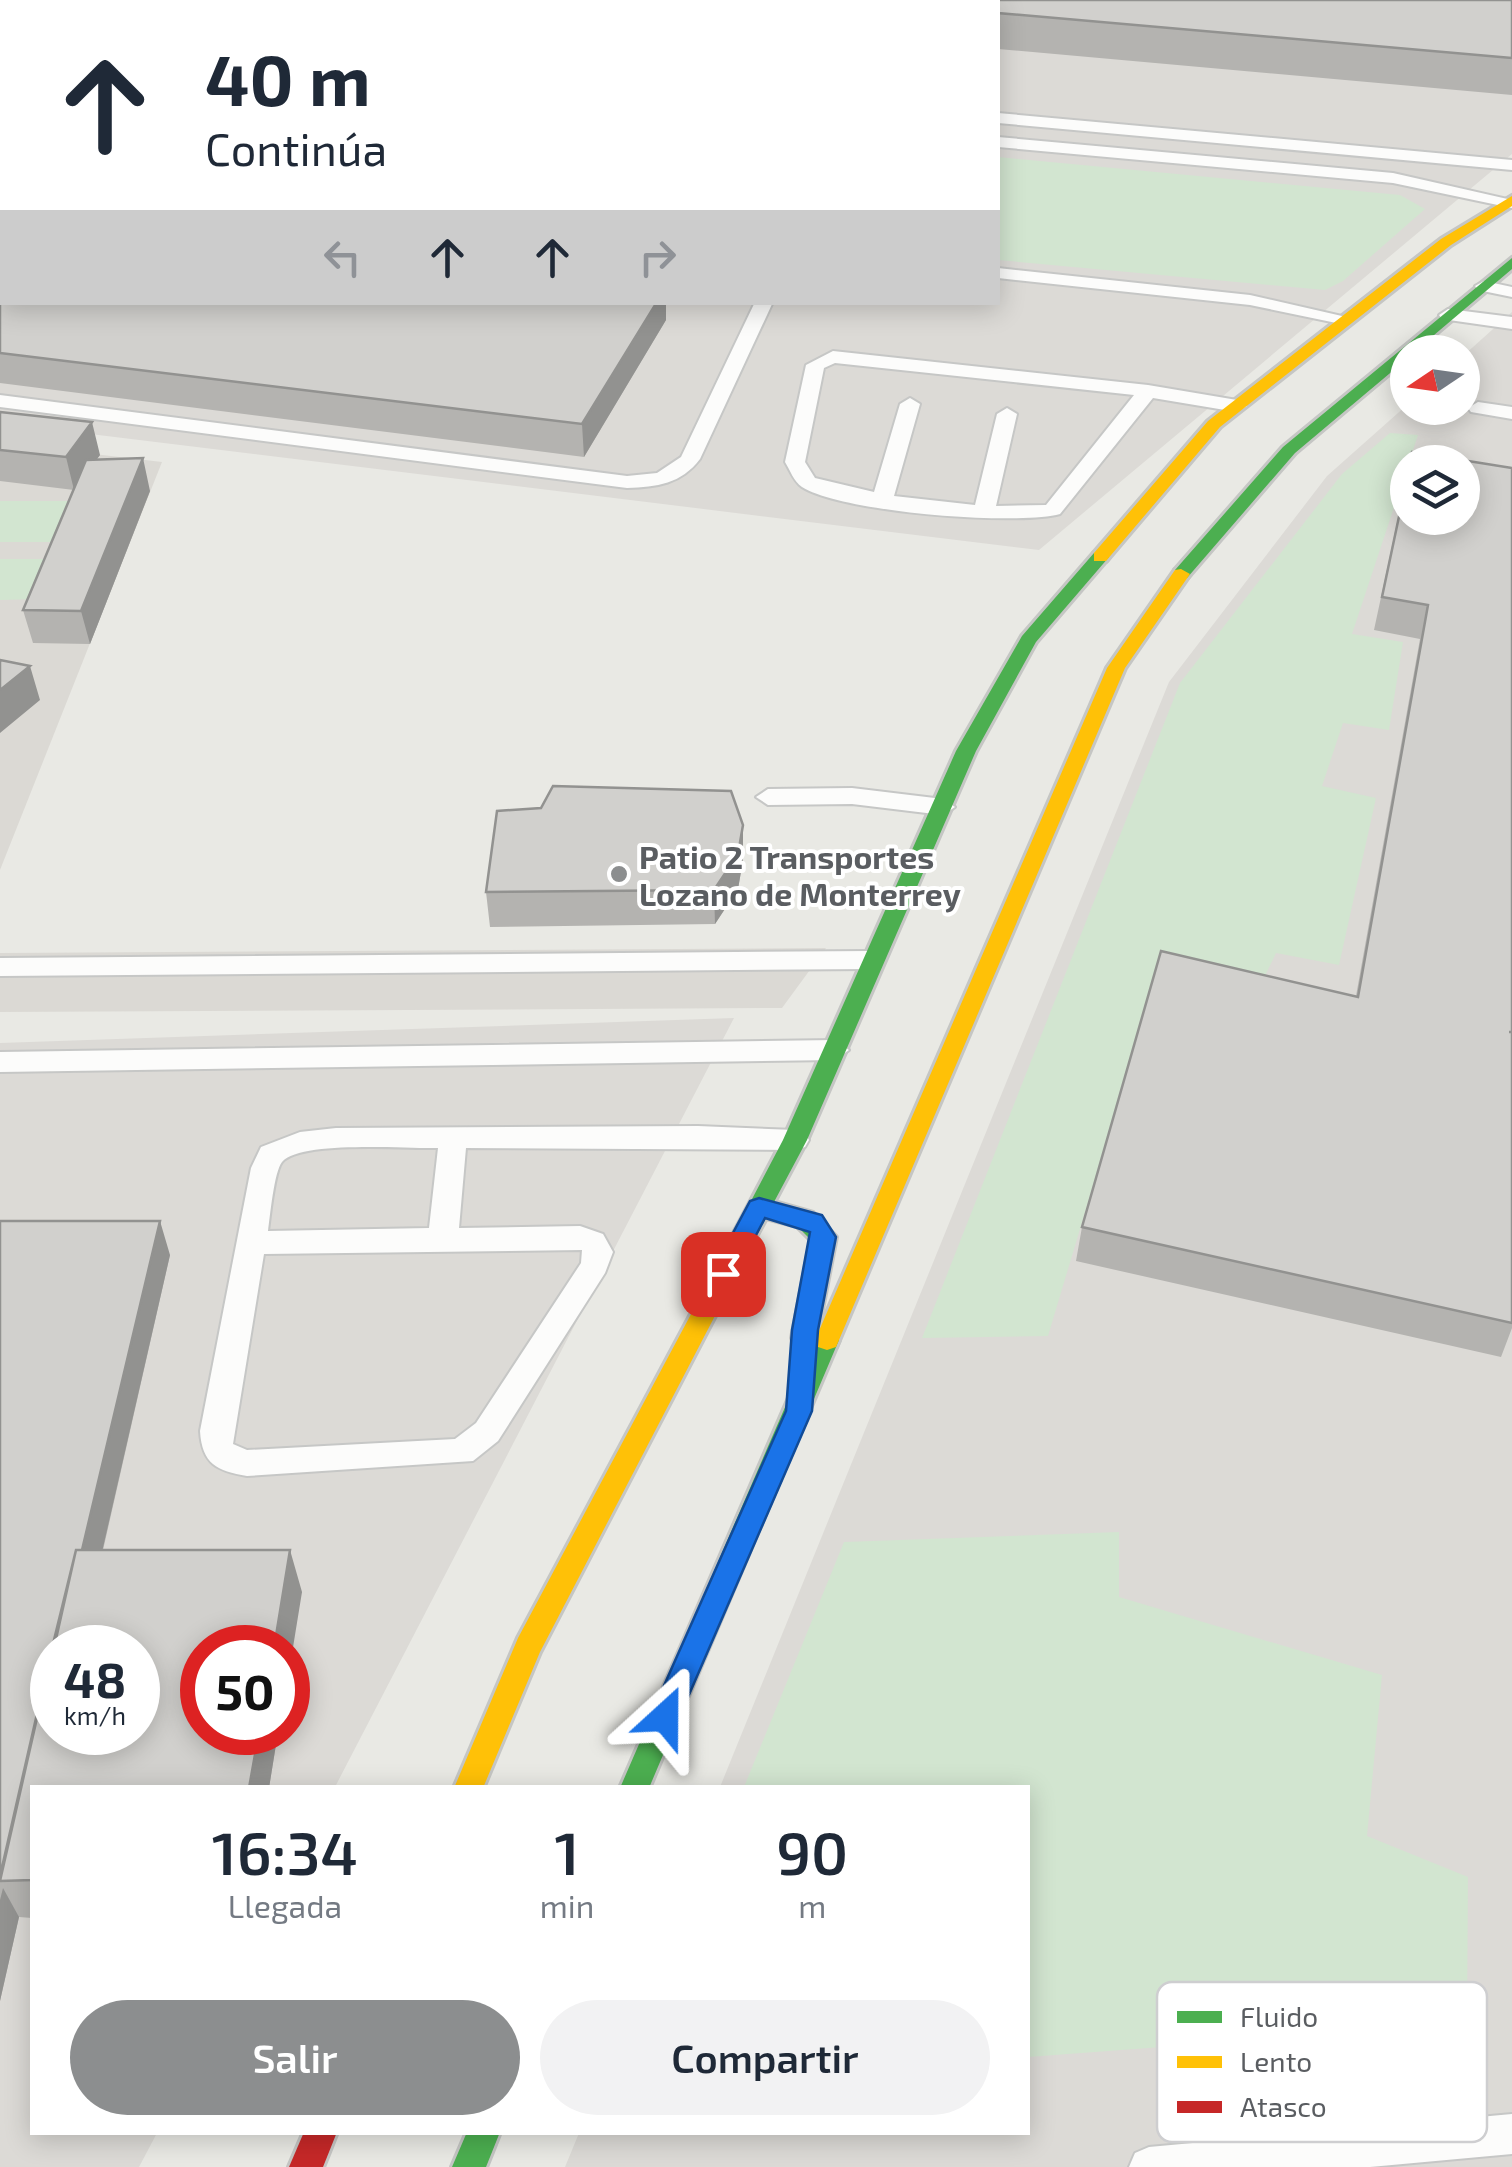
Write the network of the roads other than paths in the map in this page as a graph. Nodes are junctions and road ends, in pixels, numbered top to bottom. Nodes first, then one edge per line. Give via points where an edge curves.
1 (1000, 118) edge
2 (1000, 142) edge
3 (1282, 146) junction
4 (1512, 165) edge
5 (1275, 170) junction
6 (1509, 202) edge
7 (1000, 273) edge
8 (1504, 277) edge
9 (763, 305) edge
10 (1448, 314) junction
11 (1346, 320) junction
12 (1512, 323) edge
13 (1148, 391) junction
14 (0, 401) edge
15 (910, 404) dead end
16 (1236, 406) junction
17 (1480, 408) edge
18 (1512, 412) edge
19 (1008, 414) dead end
20 (882, 498) junction
21 (984, 510) junction
22 (768, 796) dead end
23 (943, 807) junction
24 (870, 960) junction
25 (0, 967) edge
26 (835, 1050) junction
27 (0, 1062) edge
28 (453, 1138) junction
29 (795, 1140) junction
30 (759, 1207) junction
31 (443, 1237) junction
32 (252, 1243) junction
33 (799, 1411) junction
34 (469, 1785) edge
35 (635, 1785) edge
36 (1512, 2134) edge
37 (320, 2135) edge
38 (483, 2135) edge
39 (1487, 2136) edge
40 (1424, 2142) edge
41 (306, 2167) edge
42 (469, 2167) edge
43 (1149, 2167) edge

1 - 3 lane via 1033,115
2 - 5 lane
3 - 4 lane
3 - 5 lane
5 - 6 lane via 1393,178
6 - 11 main road
7 - 11 lane via 1250,300
8 - 10 main road
9 - 14 lane via 690,459 678,474 657,481
10 - 12 lane
10 - 33 main road via 1289,450 1181,574 1116,668
11 - 16 main road
13 - 16 lane
13 - 20 lane via 822,360 814,365 798,472 817,487
13 - 21 lane via 1053,510
15 - 20 lane
16 - 23 main road via 1028,640
17 - 18 lane
19 - 21 lane
20 - 21 lane
22 - 23 lane via 852,796
23 - 24 main road
24 - 25 lane
24 - 26 main road
26 - 27 lane
26 - 29 main road
28 - 29 lane
28 - 31 lane
28 - 32 lane via 282,1146 264,1168
29 - 30 main road
30 - 33 main road via 813,1221 824,1237 805,1330
30 - 34 main road via 528,1646
31 - 32 lane
31 - 32 lane via 580,1237 598,1252 488,1432 462,1452 445,1455 247,1463 226,1458 216,1431
33 - 35 main road
36 - 39 lane
37 - 41 main road
38 - 42 main road
40 - 43 lane

